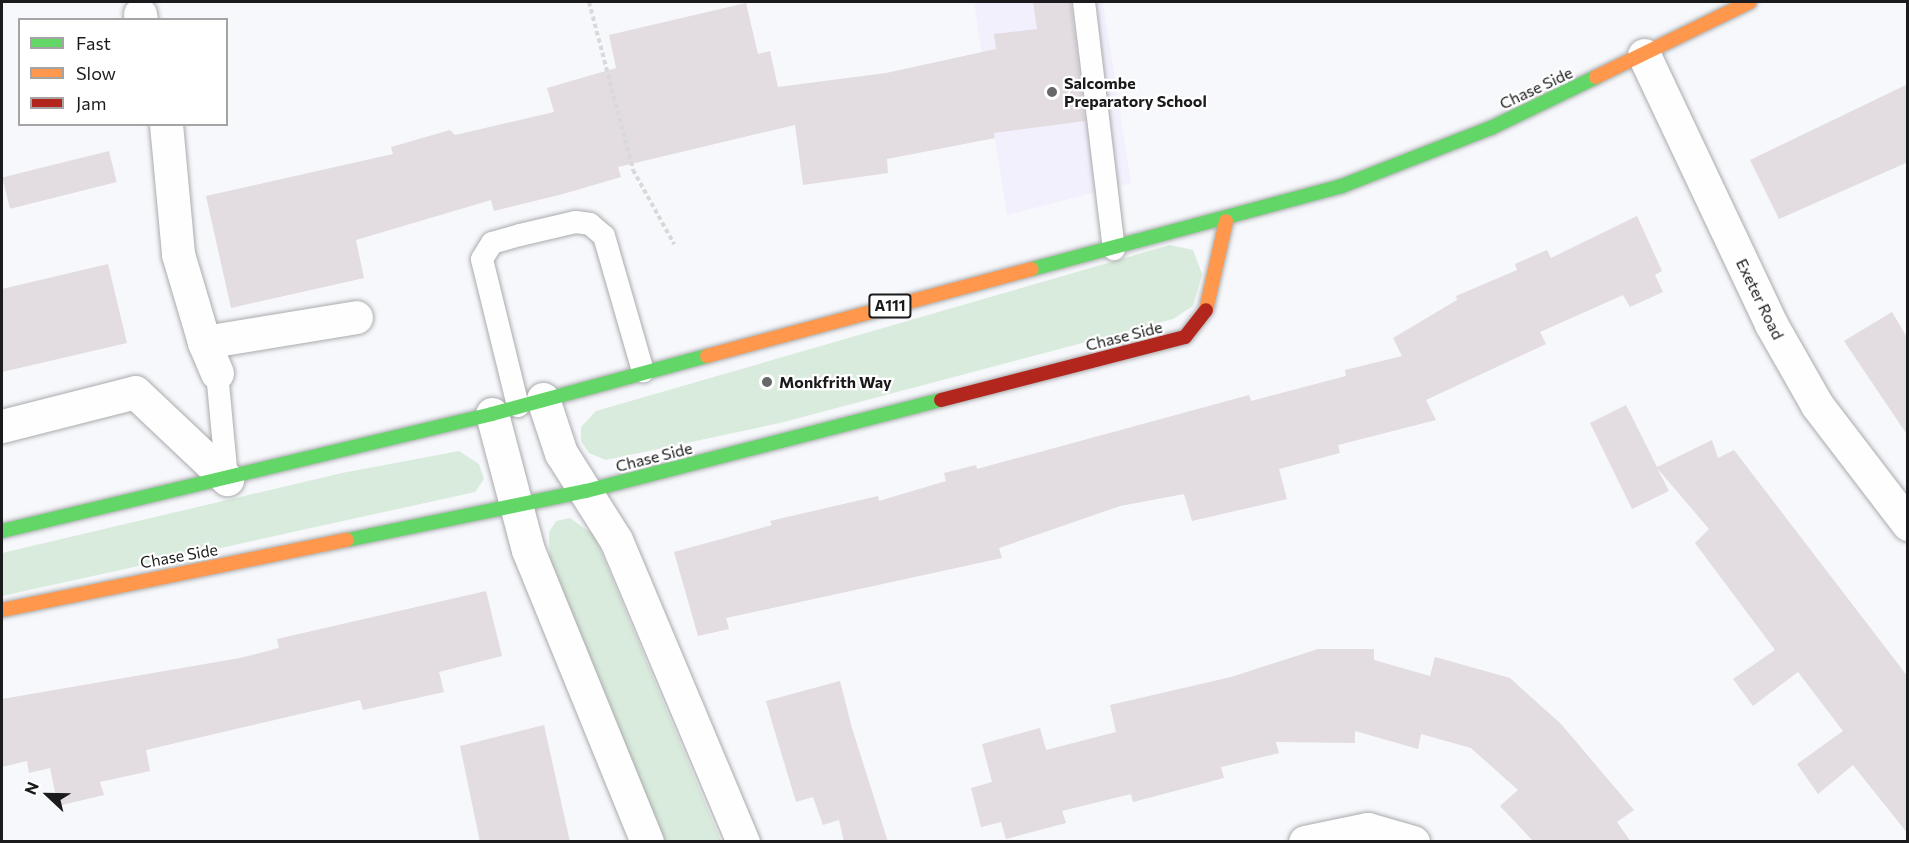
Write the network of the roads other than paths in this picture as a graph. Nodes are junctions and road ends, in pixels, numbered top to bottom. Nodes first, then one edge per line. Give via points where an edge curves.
1 (1084, 2) edge
2 (1750, 2) edge
3 (1644, 55) junction
4 (166, 126) edge
5 (1226, 221) junction
6 (1114, 249) junction
7 (356, 317) dead end
8 (204, 342) junction
9 (643, 371) junction
10 (217, 373) joint
11 (518, 406) junction
12 (2, 426) edge
13 (227, 479) junction
14 (586, 491) junction
15 (516, 506) junction
16 (1908, 524) edge
17 (2, 531) edge
18 (2, 610) edge
19 (647, 842) edge
20 (743, 842) edge
21 (1305, 842) edge
22 (1413, 842) edge

1 - 6 lane
2 - 3 main road, Chase Side / A111
3 - 5 main road, Chase Side / A111 via 1491,128 1342,186
3 - 16 street, Exeter Road via 1771,324 1817,405
4 - 8 street via 178,254
5 - 6 main road, Chase Side / A111
5 - 14 main road, Chase Side via 1210,305 1185,337
6 - 9 main road, Chase Side / A111
7 - 8 street
8 - 10 street
9 - 11 main road, Chase Side / A111
9 - 11 lane via 604,236 590,224 576,222 520,235 492,243 483,260
10 - 13 lane
11 - 13 main road, Chase Side / A111
11 - 14 street via 561,453
11 - 15 street
12 - 13 street via 135,392
13 - 17 main road, Chase Side / A111
14 - 15 main road, Chase Side
14 - 20 street via 616,540
15 - 18 main road, Chase Side
15 - 19 street via 528,550
21 - 22 street via 1368,829

